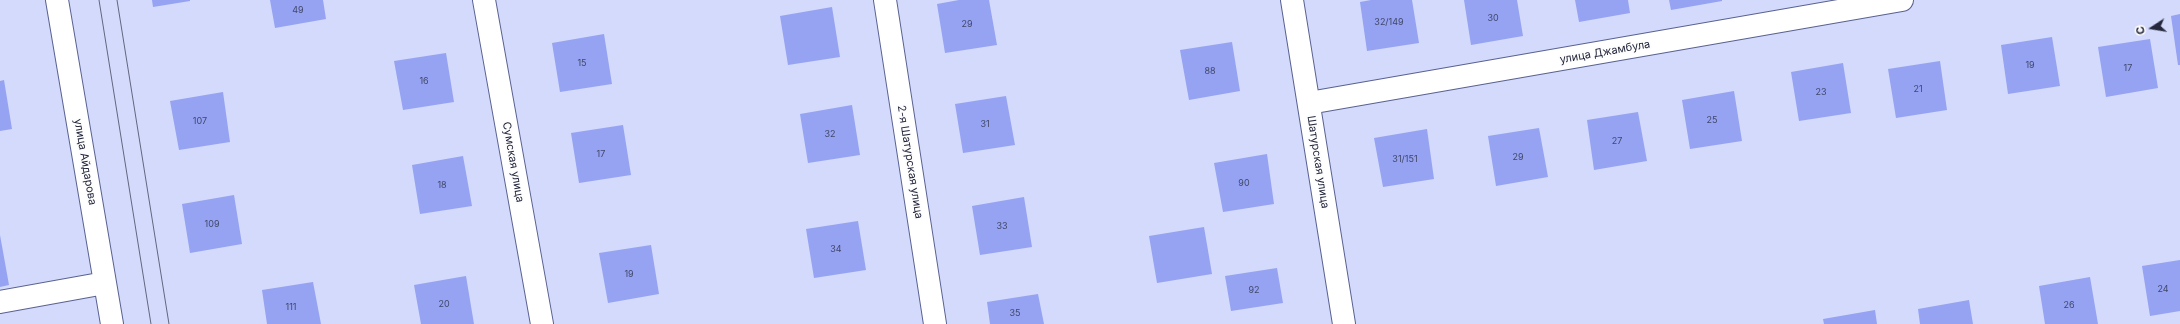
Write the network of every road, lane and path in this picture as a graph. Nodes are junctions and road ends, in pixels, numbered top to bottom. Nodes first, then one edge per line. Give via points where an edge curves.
1 (57, 0) edge
2 (484, 0) edge
3 (885, 0) edge
4 (1292, 0) edge
5 (1902, 0) edge
6 (1309, 103) junction
7 (105, 284) junction
8 (0, 302) edge
9 (112, 324) edge
10 (542, 324) edge
11 (935, 324) edge
12 (1344, 324) edge

1 - 7 street, улица Айдарова
2 - 10 street, Сумская улица
3 - 11 street, 2-я Шатурская улица
4 - 6 street, Шатурская улица
5 - 6 street, улица Джамбула
6 - 12 street, Шатурская улица
7 - 8 street
7 - 9 street, улица Айдарова

